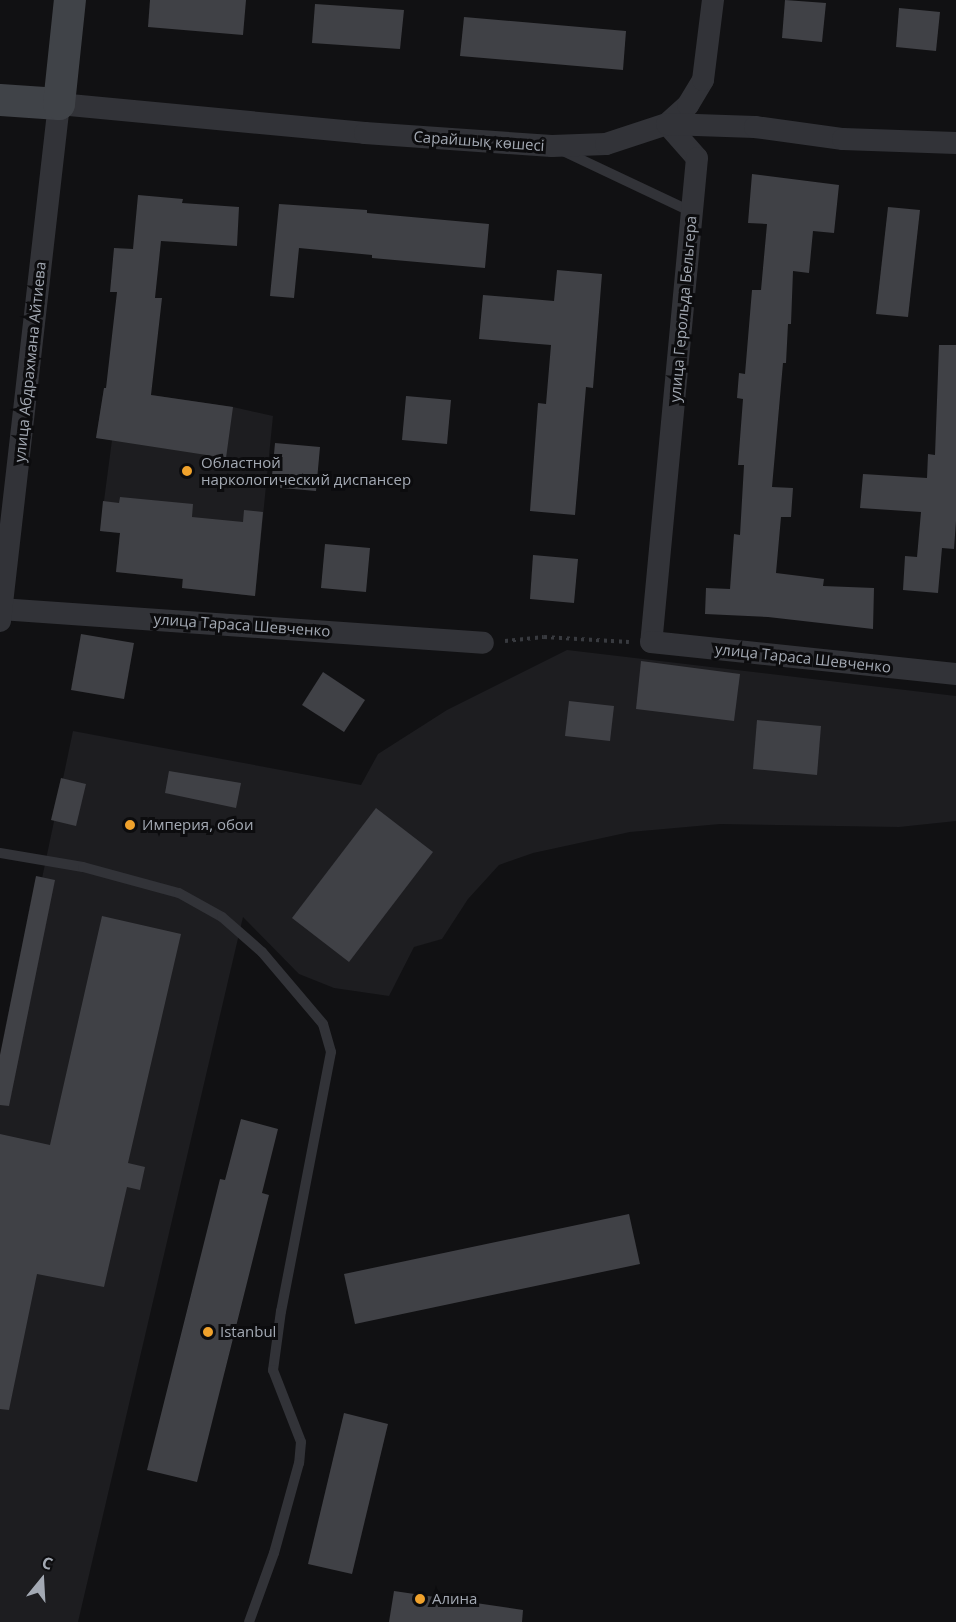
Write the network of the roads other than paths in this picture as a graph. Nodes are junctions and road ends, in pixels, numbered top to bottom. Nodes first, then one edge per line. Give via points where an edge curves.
1 (70, 0) edge
2 (713, 0) edge
3 (0, 100) edge
4 (58, 104) junction
5 (667, 124) junction
6 (956, 143) edge
7 (552, 146) junction
8 (692, 212) junction
9 (1, 613) edge
10 (651, 642) joint
11 (483, 643) road end
12 (956, 674) edge
13 (0, 853) edge
14 (249, 1622) edge

1 - 4 street
2 - 5 street via 703,80 688,105
3 - 4 street, Сарайшық көшесі
4 - 7 street, Сарайшық көшесі
4 - 9 street, улица Абдрахмана Айтиева
5 - 6 street, Сарайшық көшесі via 755,127 843,139
5 - 7 street, Сарайшық көшесі via 606,144
5 - 8 street, улица Герольда Бельгера via 697,158
7 - 8 lane
8 - 10 street, улица Герольда Бельгера
9 - 11 street, улица Тараса Шевченко
10 - 12 street, улица Тараса Шевченко
13 - 14 lane via 83,867 179,893 222,917 262,952 323,1024 331,1052 273,1370 301,1442 299,1463 274,1553

